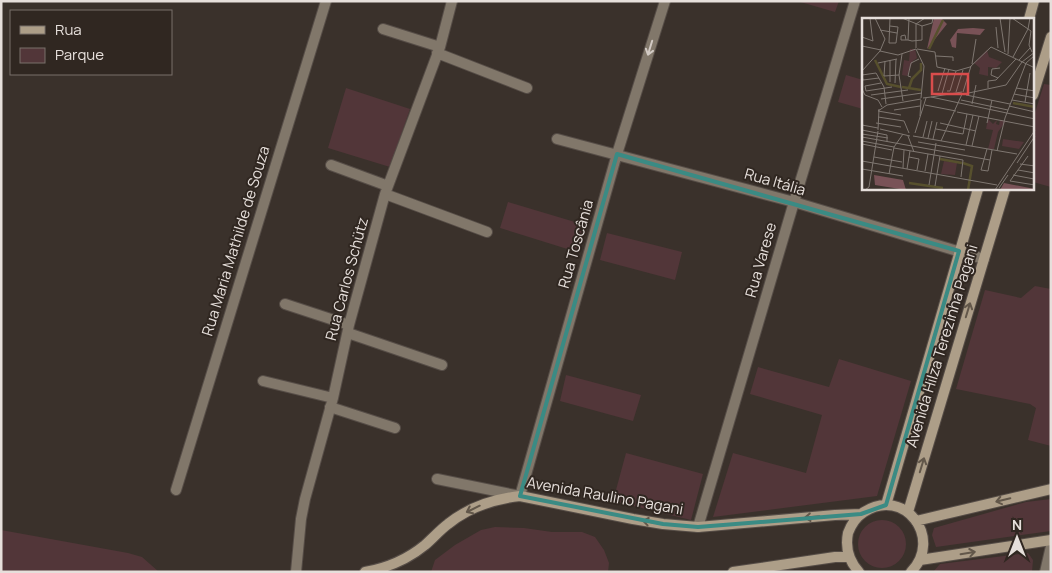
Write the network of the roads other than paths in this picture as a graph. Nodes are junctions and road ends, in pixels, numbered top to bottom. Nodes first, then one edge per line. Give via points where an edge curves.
1 (326, 1) edge
2 (452, 1) edge
3 (665, 1) edge
4 (855, 1) edge
5 (1034, 1) edge
6 (1029, 18) edge
7 (383, 28) dead end
8 (1051, 37) edge
9 (438, 50) junction
10 (527, 88) dead end
11 (1034, 92) edge
12 (557, 139) dead end
13 (617, 154) junction
14 (331, 165) dead end
15 (386, 190) junction
16 (978, 190) edge
17 (1004, 190) edge
18 (794, 202) junction
19 (487, 232) dead end
20 (959, 251) junction
21 (984, 258) junction
22 (285, 304) dead end
23 (348, 329) junction
24 (442, 365) dead end
25 (263, 381) dead end
26 (332, 402) junction
27 (395, 428) dead end
28 (437, 479) dead end
29 (1051, 489) edge
30 (176, 490) dead end
31 (520, 496) junction
32 (886, 505) junction
33 (908, 512) junction
34 (861, 514) junction
35 (916, 520) junction
36 (698, 527) junction
37 (1051, 540) edge
38 (1051, 546) edge
39 (849, 558) junction
40 (920, 560) junction
41 (389, 569) edge
42 (296, 572) edge
43 (365, 572) edge
44 (734, 572) edge
45 (859, 572) edge
46 (911, 572) edge
47 (1045, 572) edge

1 - 30 street, Rua Maria Mathilde de Souza
2 - 9 street, Rua Carlos Schütz
3 -> 13 street, Rua Toscânia
4 - 18 street, Rua Varese
5 - 6 main road
7 - 9 street
8 - 11 main road
9 - 10 street
9 - 15 street, Rua Carlos Schütz
12 - 13 street, Rua Itália
13 - 18 street, Rua Itália
13 - 31 street, Rua Toscânia
14 - 15 street
15 - 19 street
15 - 23 street, Rua Carlos Schütz
16 - 20 main road, Avenida Hilza Terezinha Pagani
17 - 21 main road, Avenida Hilza Terezinha Pagani
18 - 20 street, Rua Itália
18 - 36 street, Rua Varese
20 - 21 street, Rua Itália
20 - 32 main road, Avenida Hilza Terezinha Pagani
33 -> 21 main road, Avenida Hilza Terezinha Pagani
22 - 23 street
23 - 24 street
23 - 26 street, Rua Carlos Schütz
25 - 26 street
26 - 27 street
26 - 42 street, Rua Carlos Schütz via 305,499
28 - 31 street
29 -> 35 main road
36 -> 31 main road, Avenida Raulino Pagani via 633,519
31 -> 41 main road, Avenida Raulino Pagani via 492,501 463,514
32 - 33 main road
32 - 34 main road, Avenida Raulino Pagani
33 - 35 main road
34 -> 36 main road, Avenida Raulino Pagani
34 - 39 main road via 854,521 847,539
35 - 40 main road via 924,542
40 -> 37 main road
38 - 47 street
39 - 44 main road via 835,557
39 - 45 main road
40 - 46 main road
41 - 43 main road, Avenida Raulino Pagani

